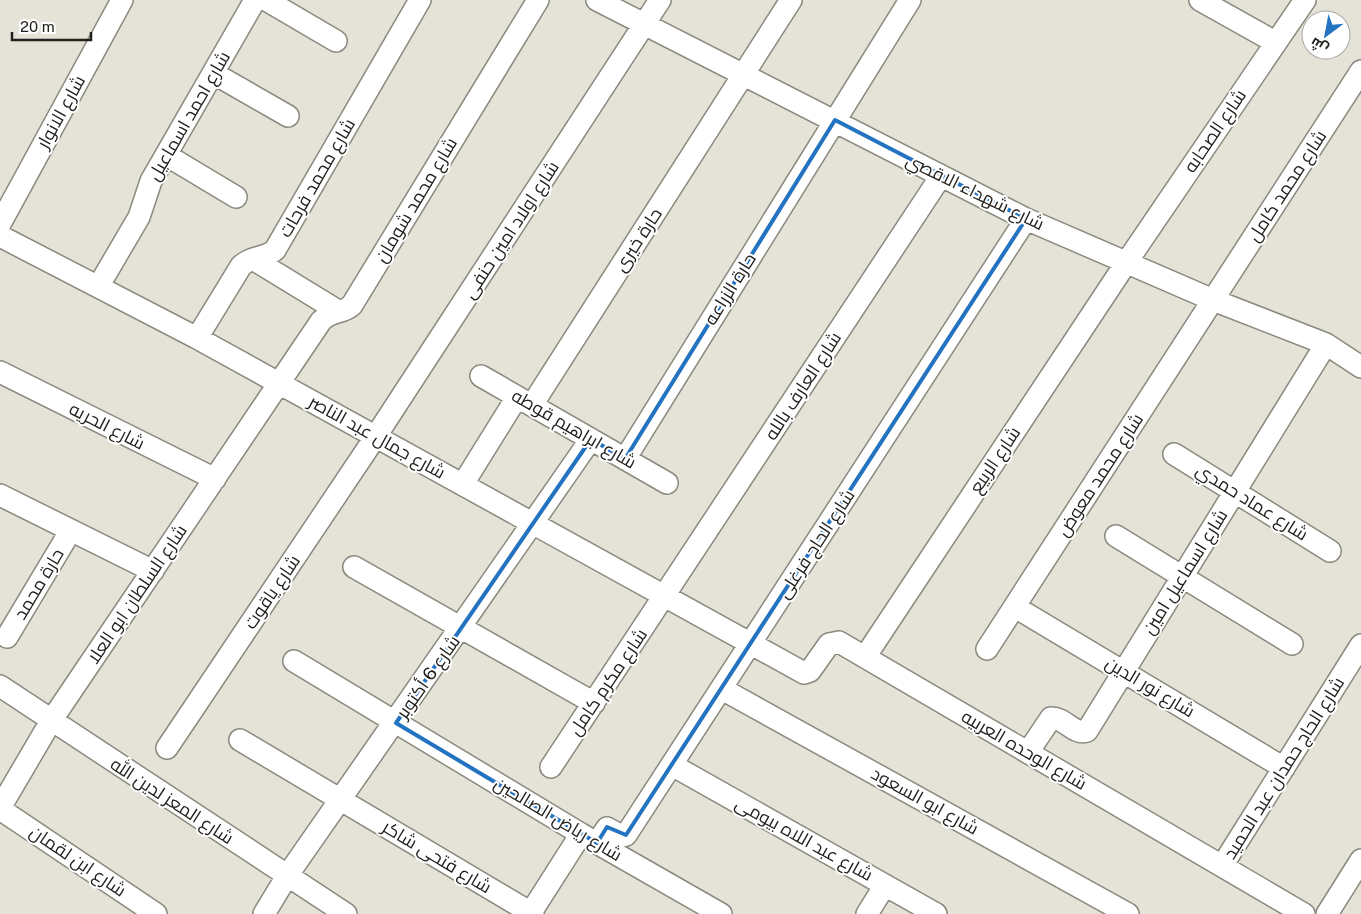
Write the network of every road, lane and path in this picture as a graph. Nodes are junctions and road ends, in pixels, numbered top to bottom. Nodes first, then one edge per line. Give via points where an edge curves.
1 (122, 0) edge
2 (255, 0) edge
3 (266, 0) edge
4 (420, 0) edge
5 (538, 0) edge
6 (597, 0) edge
7 (660, 0) edge
8 (791, 0) edge
9 (910, 0) edge
10 (1200, 0) edge
11 (1305, 0) edge
12 (645, 24) junction
13 (336, 41) dead end
14 (1274, 42) junction
15 (1361, 71) edge
16 (213, 73) junction
17 (744, 74) junction
18 (288, 116) dead end
19 (835, 120) junction
20 (166, 155) junction
21 (941, 176) junction
22 (236, 197) dead end
23 (1026, 219) junction
24 (0, 224) edge
25 (0, 236) edge
26 (253, 258) junction
27 (1126, 263) junction
28 (98, 287) junction
29 (1213, 300) junction
30 (338, 311) junction
31 (197, 338) junction
32 (1326, 344) junction
33 (1361, 367) edge
34 (0, 372) edge
35 (481, 376) dead end
36 (279, 384) junction
37 (525, 401) junction
38 (376, 436) junction
39 (592, 440) junction
40 (1174, 454) dead end
41 (625, 459) junction
42 (215, 480) junction
43 (667, 482) dead end
44 (463, 484) junction
45 (1235, 492) junction
46 (0, 495) edge
47 (534, 524) junction
48 (71, 530) junction
49 (1116, 536) dead end
50 (1330, 551) dead end
51 (354, 567) dead end
52 (153, 571) junction
53 (1182, 577) junction
54 (666, 596) junction
55 (1015, 607) junction
56 (462, 628) junction
57 (7, 637) dead end
58 (751, 644) junction
59 (1292, 644) dead end
60 (1361, 645) edge
61 (987, 649) dead end
62 (865, 657) junction
63 (294, 661) dead end
64 (1123, 672) junction
65 (0, 686) edge
66 (722, 689) junction
67 (594, 703) junction
68 (51, 721) junction
69 (396, 723) junction
70 (240, 740) dead end
71 (167, 748) dead end
72 (1028, 752) junction
73 (672, 765) junction
74 (551, 767) dead end
75 (1284, 768) junction
76 (341, 800) junction
77 (0, 808) edge
78 (589, 838) junction
79 (1361, 860) edge
80 (1222, 866) junction
81 (287, 876) junction
82 (885, 885) junction
83 (156, 914) edge
84 (264, 914) edge
85 (346, 914) edge
86 (531, 914) edge
87 (721, 914) edge
88 (867, 914) edge
89 (936, 914) edge
90 (1128, 914) edge
91 (1304, 914) edge
92 (1327, 914) edge

1 - 24 street, شارع الانوار
2 - 16 street, شارع احمد اسماعيل
3 - 13 street
4 - 26 street, شارع محمد فرحات via 275,250 266,256
5 - 30 street, شارع محمد شومان via 352,304 346,310
6 - 12 street, شارع شهداء الاقصي
7 - 12 street, شارع اولاد امين حنفى
8 - 17 street, حارة خيرى
9 - 19 street, حارة الزراعه
10 - 14 street
11 - 14 street, شارع الصحابه
12 - 17 street, شارع شهداء الاقصي
12 - 38 street, شارع اولاد امين حنفى
14 - 27 street, شارع الصحابه
15 - 29 street, شارع محمد كامل
16 - 18 street
16 - 20 street, شارع احمد اسماعيل
17 - 19 street, شارع شهداء الاقصي
17 - 37 street, حارة خيرى
19 - 21 street, شارع شهداء الاقصي
19 - 41 street, حارة الزراعه
20 - 22 street
20 - 28 street, شارع احمد اسماعيل via 151,181 139,218
21 - 23 street, شارع شهداء الاقصي
21 - 54 street, شارع العارف بالله
23 - 27 street, شارع شهداء الاقصي
23 - 58 street, شارع الحاج فرغلى
25 - 28 street, شارع جمال عبد الناصر
26 - 30 street
26 - 31 street, شارع محمد فرحات via 241,266
27 - 29 street, شارع شهداء الاقصي
27 - 62 street, شارع الربيع
28 - 31 street, شارع جمال عبد الناصر
29 - 32 street, شارع شهداء الاقصي
29 - 55 street, شارع محمد معوض
30 - 36 street, شارع محمد شومان via 322,320
31 - 36 street, شارع جمال عبد الناصر
32 - 33 street, شارع شهداء الاقصي
32 - 45 street, شارع اسماعيل امين
34 - 42 street, شارع الحريه
35 - 37 street, شارع ابراهيم قوطه
36 - 38 street, شارع جمال عبد الناصر
36 - 42 street, شارع السلطان ابو العلا
37 - 39 street, شارع ابراهيم قوطه
37 - 44 street, حارة خيرى
38 - 44 street, شارع جمال عبد الناصر
38 - 71 street, شارع ياقوت
39 - 41 street, شارع ابراهيم قوطه
39 - 47 street, شارع 6 أكتوبر
40 - 45 street, شارع عماد حمدي
41 - 43 street, شارع ابراهيم قوطه
42 - 52 street, شارع السلطان ابو العلا
44 - 47 street, شارع جمال عبد الناصر
45 - 50 street, شارع عماد حمدي
45 - 53 street, شارع اسماعيل امين
46 - 48 street
47 - 54 street, شارع جمال عبد الناصر
47 - 56 street, شارع 6 أكتوبر
48 - 52 street
48 - 57 street, حارة محمد
49 - 53 street
51 - 56 street
52 - 68 street, شارع السلطان ابو العلا
53 - 59 street
53 - 64 street, شارع اسماعيل امين
54 - 58 street, شارع جمال عبد الناصر
54 - 67 street, شارع مكرم كامل
55 - 61 street, شارع محمد معوض
55 - 64 street, شارع نور الدين
56 - 67 street
56 - 69 street, شارع 6 أكتوبر
58 - 62 street, شارع الوحده العربيه via 805,673 810,672 832,642 839,642
58 - 66 street, شارع الحاج فرغلى
60 - 75 street, شارع الحاج حمدان عبد الحميد
62 - 72 street, شارع الوحده العربيه
63 - 69 street, شارع رياض الصالحين
64 - 72 street, شارع اسماعيل امين via 1087,731 1080,732 1051,718
64 - 75 street, شارع نور الدين
65 - 68 street, شارع المعز لدين الله
66 - 73 street, شارع الحاج فرغلى
66 - 90 street, شارع ابو السعود
67 - 74 street, شارع مكرم كامل
68 - 77 street, شارع السلطان ابو العلا
68 - 81 street, شارع المعز لدين الله
69 - 76 street, شارع 6 أكتوبر
69 - 78 street, شارع رياض الصالحين
70 - 76 street, شارع فتحى شاكر
72 - 80 street, شارع الوحده العربيه
73 - 78 street, شارع الحاج فرغلى via 626,836 607,828
73 - 82 street, شارع عبد اللاه بيومى
75 - 80 street, شارع الحاج حمدان عبد الحميد
76 - 81 street, شارع 6 أكتوبر
76 - 86 street, شارع فتحى شاكر
77 - 83 street, شارع ابن لقمان
78 - 86 street
78 - 87 street, شارع رياض الصالحين
79 - 92 street
80 - 91 street, شارع الوحده العربيه
81 - 84 street, شارع 6 أكتوبر
81 - 85 street, شارع المعز لدين الله
82 - 88 street
82 - 89 street, شارع عبد اللاه بيومى

